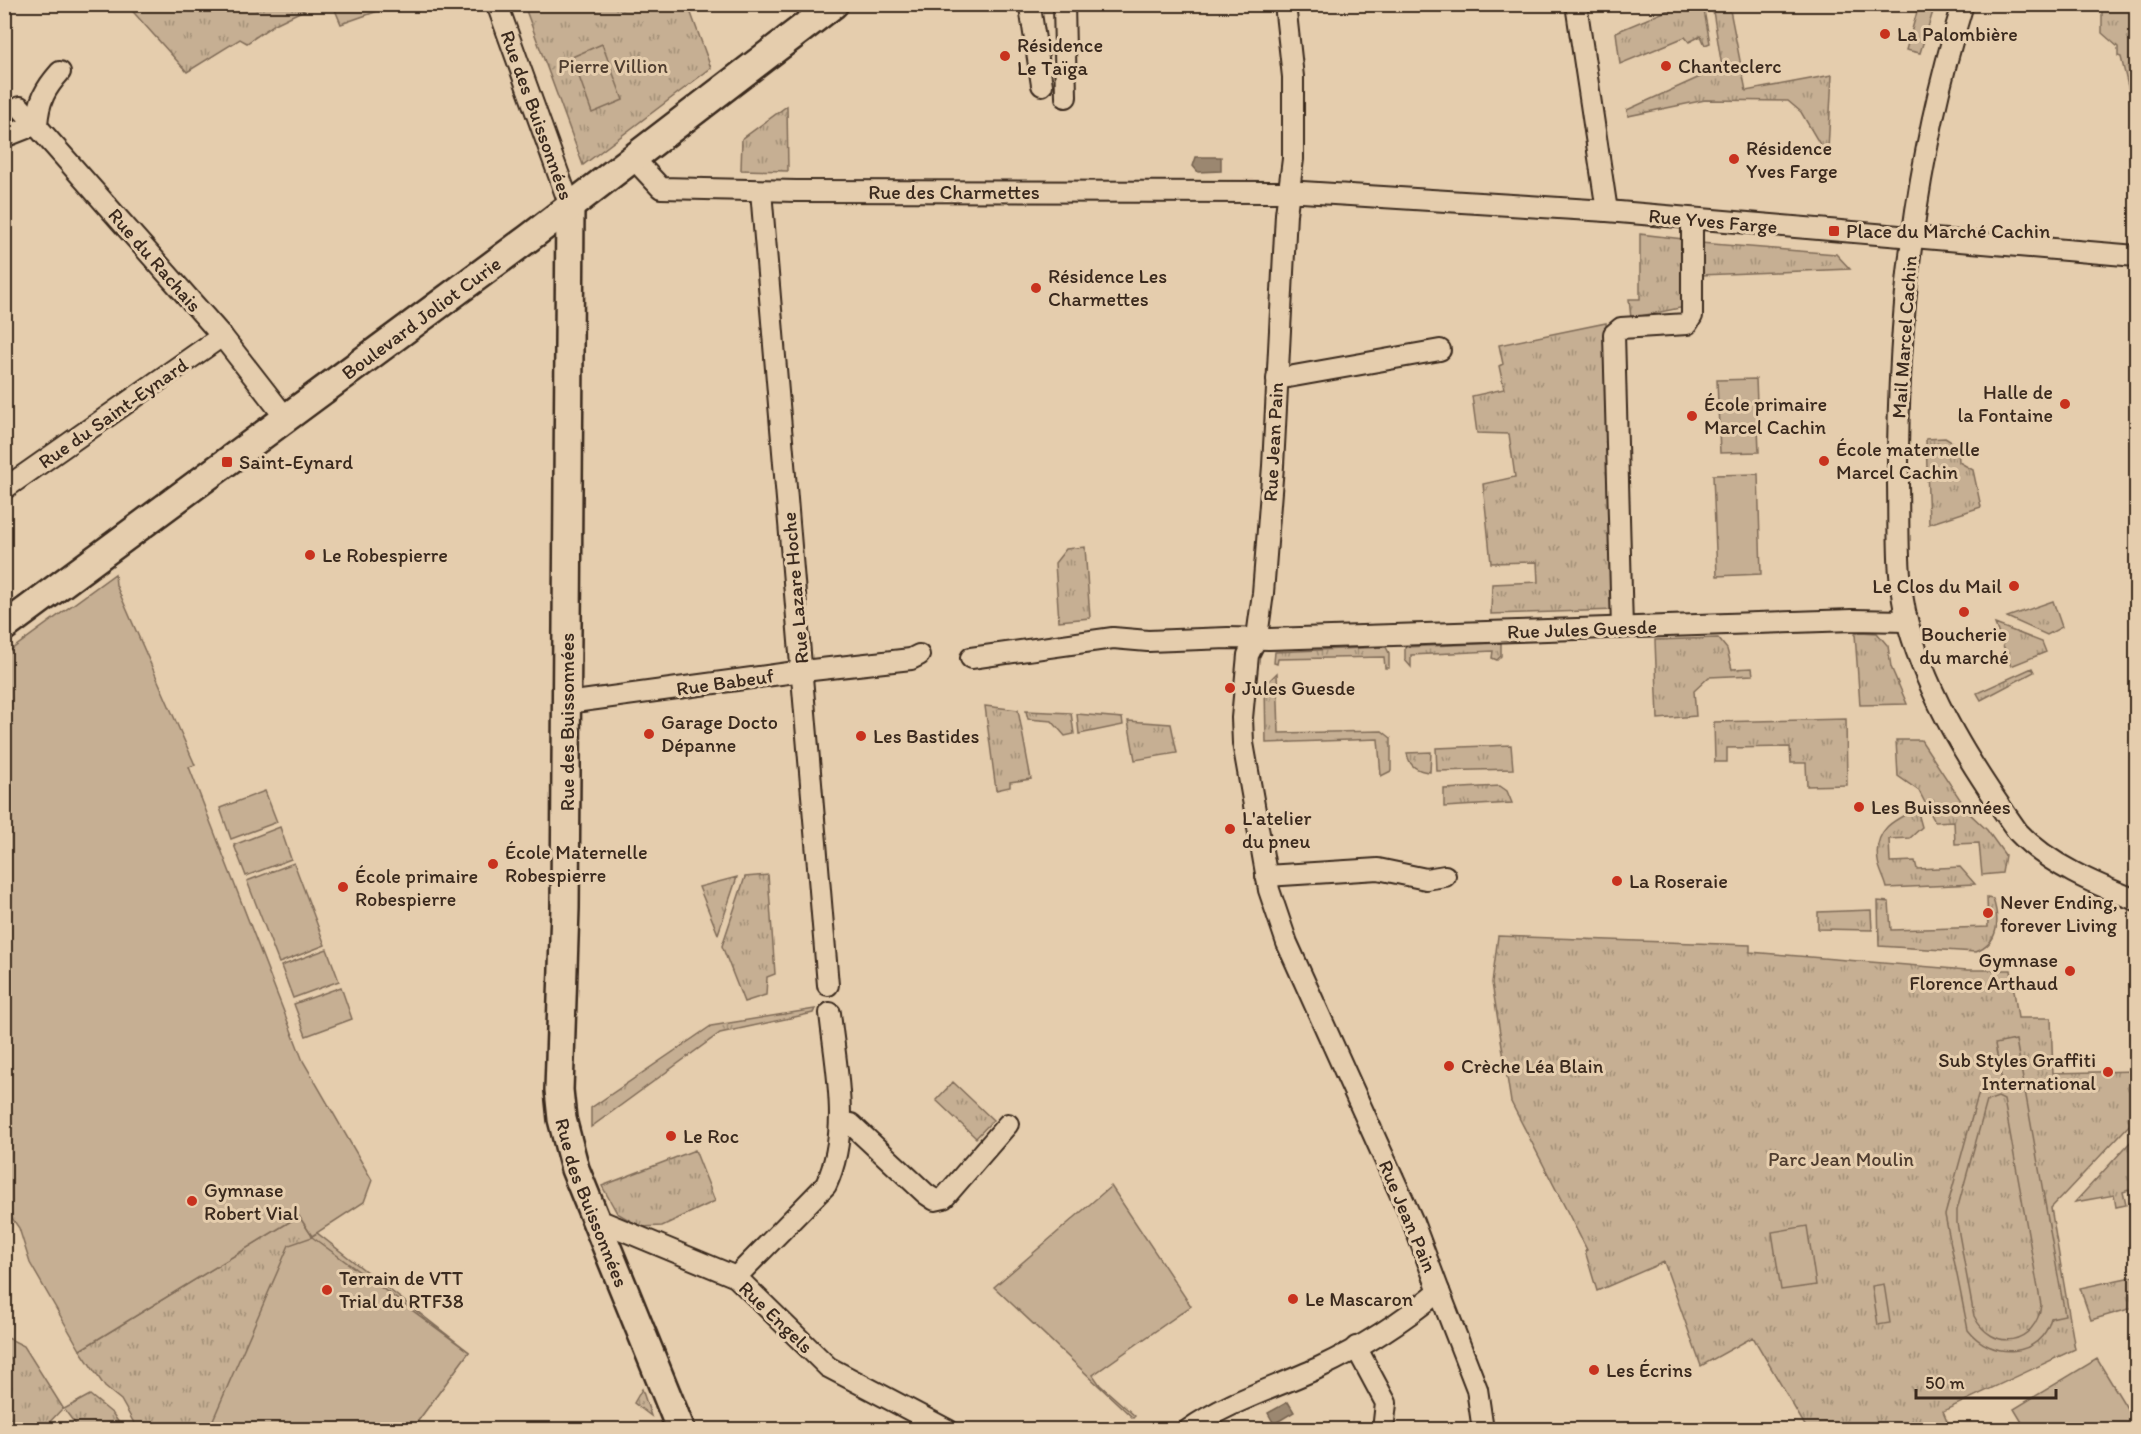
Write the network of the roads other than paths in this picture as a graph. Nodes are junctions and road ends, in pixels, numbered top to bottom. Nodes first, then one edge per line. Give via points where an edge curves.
1 (497, 4) edge
2 (834, 4) edge
3 (1033, 4) edge
4 (1285, 4) edge
5 (1576, 4) edge
6 (1962, 4) edge
7 (1061, 6) edge
8 (60, 72) dead end
9 (1042, 85) dead end
10 (1066, 97) dead end
11 (20, 107) dead end
12 (37, 124) junction
13 (4, 137) edge
14 (633, 158) junction
15 (761, 190) junction
16 (1281, 194) junction
17 (570, 206) junction
18 (1607, 211) junction
19 (1692, 220) junction
20 (1910, 237) junction
21 (2136, 256) edge
22 (222, 336) junction
23 (1440, 350) dead end
24 (1277, 379) junction
25 (285, 417) junction
26 (4, 489) edge
27 (1907, 621) junction
28 (4, 627) edge
29 (1623, 628) junction
30 (1257, 637) junction
31 (919, 656) dead end
32 (971, 658) dead end
33 (803, 671) junction
34 (567, 703) junction
35 (1266, 876) junction
36 (1445, 876) dead end
37 (2136, 900) edge
38 (828, 985) dead end
39 (830, 1013) dead end
40 (841, 1124) junction
41 (1008, 1124) dead end
42 (596, 1219) junction
43 (736, 1277) junction
44 (1439, 1291) junction
45 (1356, 1347) junction
46 (681, 1430) edge
47 (948, 1430) edge
48 (1188, 1430) edge
49 (1383, 1430) edge
50 (1483, 1430) edge

1 - 17 street, Rue des Buissonnées
2 - 14 street, Boulevard Joliot Curie
3 - 9 street via 1030,7
4 - 16 street, Rue Jean Pain via 1293,77 1293,159
5 - 18 street
6 - 20 street, Mail Marcel Cachin via 1935,102
7 - 10 street
8 - 12 street via 44,91
11 - 12 street, Rue du Rachais
12 - 13 street
12 - 22 street, Rue du Rachais
14 - 15 street, Rue des Charmettes via 661,188
14 - 17 street, Boulevard Joliot Curie
15 - 16 street, Rue des Charmettes
15 - 33 street, Rue Lazare Hoche
16 - 18 street, Rue Yves Farge
16 - 24 street, Rue Jean Pain
17 - 25 street, Boulevard Joliot Curie
17 - 34 street, Rue des Buissonnées
18 - 19 street, Rue Yves Farge
19 - 20 street, Rue Yves Farge
19 - 29 street via 1692,316 1687,324 1621,328 1614,334
20 - 21 street, Rue Yves Farge
20 - 27 street, Mail Marcel Cachin via 1898,428 1899,548
22 - 25 street, Rue du Rachais
22 - 26 street, Rue du Saint-Eynard
23 - 24 street
24 - 30 street, Rue Jean Pain
25 - 28 street, Boulevard Joliot Curie
27 - 29 street, Rue Jules Guesde
27 - 37 street, Mail Marcel Cachin via 1950,728 2018,832 2085,879
29 - 30 street, Rue Jules Guesde
30 - 32 street via 1148,641 1113,638
30 - 35 street, Rue Jean Pain via 1248,655 1242,718
31 - 33 street, Rue Babeuf
33 - 34 street, Rue Babeuf
33 - 38 street, Rue Lazare Hoche
34 - 42 street, Rue des Buissonnées via 560,1090 569,1151
35 - 36 street via 1378,869 1426,879
35 - 44 street, Rue Jean Pain via 1287,944 1413,1222
39 - 40 street
40 - 41 street via 851,1124 935,1200 944,1198
40 - 43 street via 840,1145 826,1185
42 - 43 street, Rue Engels
42 - 46 street, Rue des Buissonnées
43 - 47 street, Rue Engels via 828,1367
44 - 45 street, Rue Jean Pain
44 - 50 street via 1478,1389
45 - 48 street, Rue Jean Pain
45 - 49 street via 1386,1403

